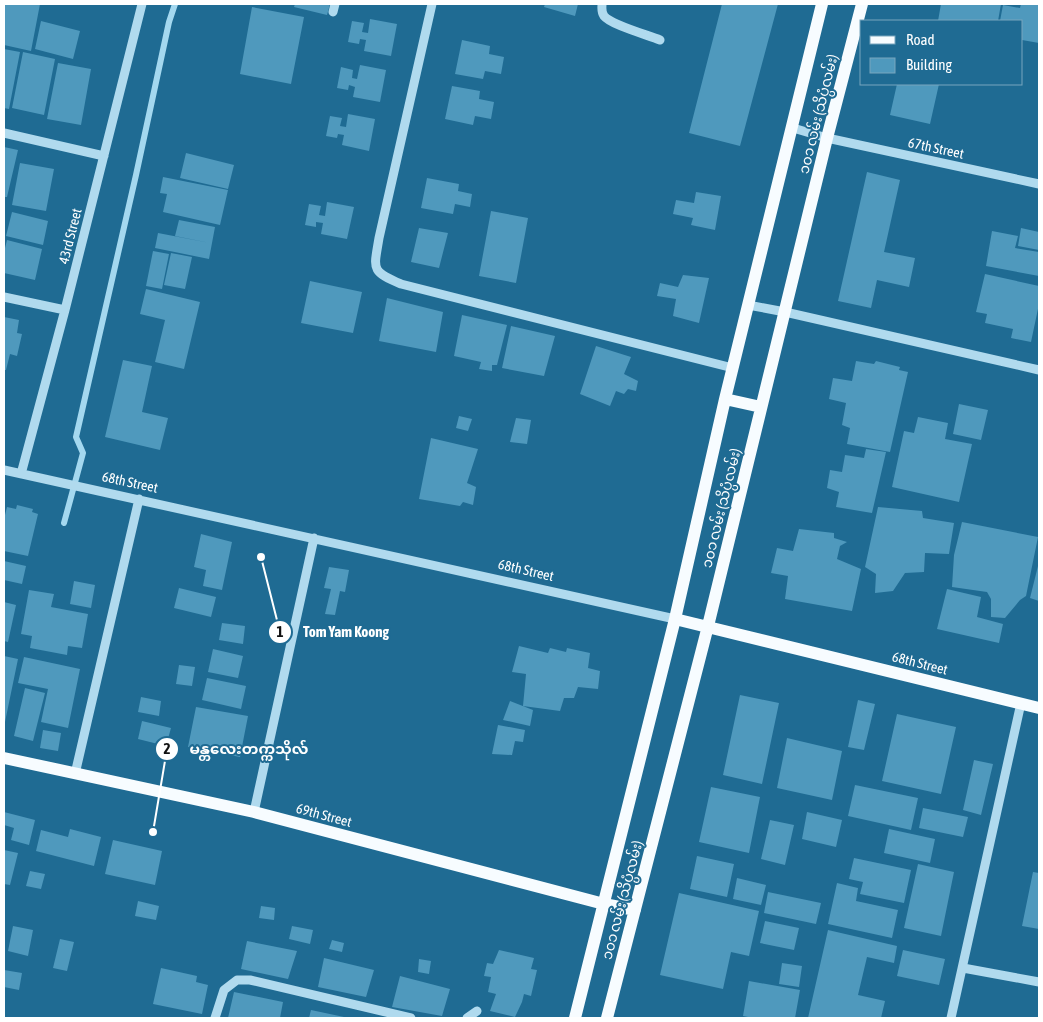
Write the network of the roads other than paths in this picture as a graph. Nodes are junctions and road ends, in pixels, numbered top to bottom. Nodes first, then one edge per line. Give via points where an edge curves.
1 (142, 4) edge
2 (432, 4) edge
3 (602, 4) edge
4 (822, 4) edge
5 (862, 4) edge
6 (660, 40) dead end
7 (792, 128) junction
8 (4, 133) edge
9 (827, 138) junction
10 (104, 156) junction
11 (1039, 184) edge
12 (4, 297) edge
13 (748, 305) junction
14 (65, 310) junction
15 (785, 312) junction
16 (733, 368) junction
17 (1039, 370) edge
18 (725, 399) junction
19 (761, 407) junction
20 (4, 470) edge
21 (21, 474) junction
22 (139, 499) junction
23 (314, 538) junction
24 (675, 619) junction
25 (708, 626) junction
26 (1021, 704) junction
27 (1039, 708) edge
28 (4, 758) edge
29 (75, 774) junction
30 (254, 812) junction
31 (604, 904) junction
32 (635, 910) junction
33 (963, 968) junction
34 (1039, 982) edge
35 (477, 1011) dead end
36 (216, 1018) edge
37 (411, 1018) edge
38 (467, 1018) edge
39 (575, 1018) edge
40 (611, 1018) edge
41 (951, 1018) edge

1 - 10 street, 43rd Street
2 - 16 street via 379,238 377,271 401,284
3 - 6 street via 601,10 606,18
4 - 7 main road, ၁၀၁ လမ်း (သိပ္ပံလမ်း)
5 - 9 main road, ၁၀၁ လမ်း (သိပ္ပံလမ်း)
7 - 9 street, 67th Street
7 - 13 main road, ၁၀၁ လမ်း (သိပ္ပံလမ်း)
8 - 10 street
9 - 11 street, 67th Street
9 - 15 main road, ၁၀၁ လမ်း (သိပ္ပံလမ်း)
10 - 14 street, 43rd Street
12 - 14 street
13 - 15 street
13 - 16 main road, ၁၀၁ လမ်း (သိပ္ပံလမ်း)
14 - 21 street, 43rd Street
15 - 17 street
15 - 19 main road, ၁၀၁ လမ်း (သိပ္ပံလမ်း)
16 - 18 main road, ၁၀၁ လမ်း (သိပ္ပံလမ်း)
18 - 19 main road
18 - 24 main road, ၁၀၁ လမ်း (သိပ္ပံလမ်း)
19 - 25 main road, ၁၀၁ လမ်း (သိပ္ပံလမ်း)
20 - 21 street, 68th Street
21 - 22 street, 68th Street
22 - 23 street, 68th Street
22 - 29 street
23 - 24 street, 68th Street
23 - 30 street
24 - 25 main road, 68th Street
24 - 31 main road, ၁၀၁ လမ်း (သိပ္ပံလမ်း)
25 - 26 main road, 68th Street
25 - 32 main road, ၁၀၁ လမ်း (သိပ္ပံလမ်း)
26 - 27 main road, 68th Street
26 - 33 street
28 - 29 main road, 69th Street
29 - 30 main road, 69th Street
30 - 31 main road, 69th Street
31 - 32 main road, 69th Street
31 - 39 main road, ၁၀၁ လမ်း (သိပ္ပံလမ်း)
32 - 40 main road, ၁၀၁ လမ်း (သိပ္ပံလမ်း)
33 - 34 street
33 - 41 street
35 - 38 street
36 - 37 street via 224,990 236,980 250,980

